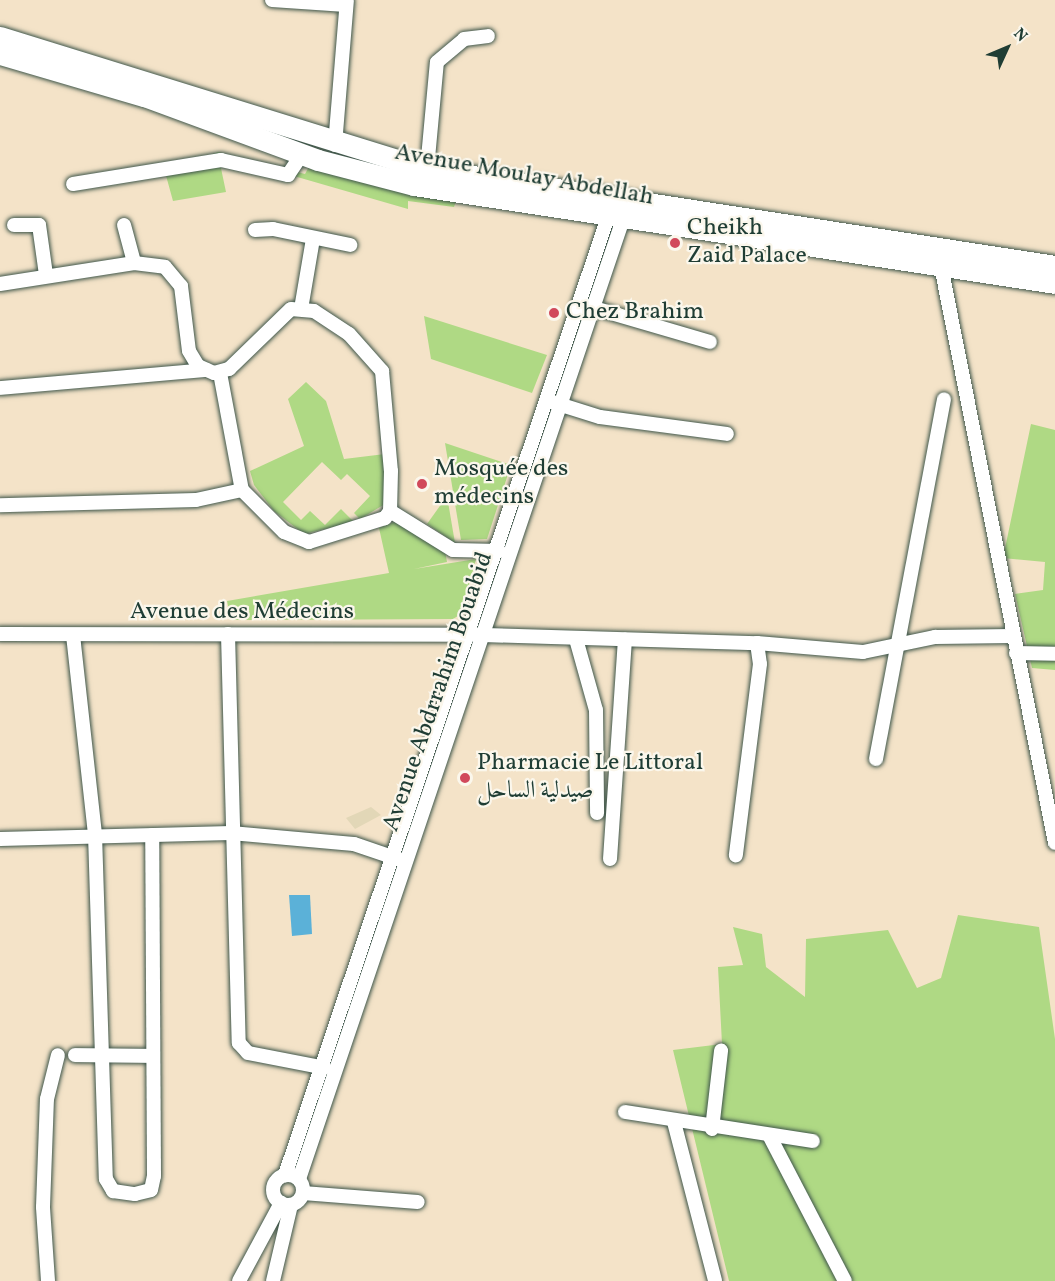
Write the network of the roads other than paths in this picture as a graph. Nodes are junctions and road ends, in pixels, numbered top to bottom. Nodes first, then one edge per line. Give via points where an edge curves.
1 (272, 0) edge
2 (346, 3) edge
3 (488, 36) dead end
4 (0, 37) edge
5 (0, 54) edge
6 (335, 145) junction
7 (302, 154) junction
8 (427, 169) junction
9 (73, 184) dead end
10 (616, 218) junction
11 (14, 225) dead end
12 (124, 225) dead end
13 (255, 230) dead end
14 (313, 239) junction
15 (350, 245) dead end
16 (134, 263) junction
17 (941, 266) junction
18 (1055, 266) edge
19 (46, 275) junction
20 (1055, 283) edge
21 (0, 284) edge
22 (579, 304) junction
23 (594, 307) junction
24 (301, 309) junction
25 (710, 342) dead end
26 (206, 370) junction
27 (220, 374) junction
28 (0, 388) edge
29 (944, 399) dead end
30 (545, 401) junction
31 (560, 404) junction
32 (727, 434) dead end
33 (242, 490) junction
34 (0, 505) edge
35 (390, 512) junction
36 (511, 550) junction
37 (493, 551) junction
38 (0, 634) edge
39 (228, 634) junction
40 (73, 635) junction
41 (483, 635) junction
42 (1012, 636) junction
43 (467, 637) junction
44 (576, 639) junction
45 (625, 640) junction
46 (757, 643) junction
47 (899, 644) junction
48 (1016, 653) junction
49 (1055, 654) edge
50 (876, 759) dead end
51 (597, 813) dead end
52 (231, 833) junction
53 (95, 834) junction
54 (152, 835) junction
55 (0, 839) edge
56 (1055, 843) edge
57 (393, 855) junction
58 (736, 855) dead end
59 (610, 860) dead end
60 (405, 862) junction
61 (363, 941) junction
62 (380, 946) junction
63 (721, 1051) dead end
64 (75, 1054) dead end
65 (58, 1055) dead end
66 (104, 1055) junction
67 (153, 1056) junction
68 (318, 1067) junction
69 (334, 1070) junction
70 (626, 1112) dead end
71 (674, 1122) junction
72 (712, 1129) junction
73 (770, 1137) junction
74 (813, 1141) dead end
75 (292, 1177) junction
76 (303, 1193) junction
77 (418, 1202) dead end
78 (286, 1204) junction
79 (48, 1281) edge
80 (239, 1281) edge
81 (273, 1281) edge
82 (715, 1281) edge
83 (845, 1281) edge

1 - 2 street
2 - 6 street
3 - 8 street via 464,39 437,62
4 - 6 main road, Avenue Moulay Abdellah via 116,69
5 - 7 main road, Avenue Moulay Abdellah via 152,99
6 - 8 main road, Avenue Moulay Abdellah
7 - 9 street via 288,175 221,160
7 - 10 main road, Avenue Moulay Abdellah via 463,195
8 - 18 main road, Avenue Moulay Abdellah
10 - 17 main road, Avenue Moulay Abdellah
10 - 22 street, Avenue Abdrrahim Bouabid
10 - 23 street, Avenue Abdrrahim Bouabid
11 - 19 street via 39,225
12 - 16 street
13 - 14 street via 273,229
14 - 15 street
14 - 24 street
16 - 19 street
16 - 26 street via 158,265 177,278 189,351
17 - 20 main road, Avenue Moulay Abdellah
17 - 42 street
19 - 21 street
22 - 23 street
22 - 30 street, Avenue Abdrrahim Bouabid
23 - 25 street
23 - 31 street, Avenue Abdrrahim Bouabid
24 - 27 street via 284,315
24 - 35 street via 344,330 382,371 390,424
26 - 27 street
26 - 28 street
27 - 33 street
29 - 47 street
30 - 31 street
30 - 37 street, Avenue Abdrrahim Bouabid
31 - 32 street via 600,417
31 - 36 street, Avenue Abdrrahim Bouabid
33 - 34 street via 171,501 76,499
33 - 35 street via 301,541 341,536 380,521
35 - 37 street via 453,550
36 - 37 street
36 - 41 street, Avenue Abdrrahim Bouabid
37 - 43 street, Avenue Abdrrahim Bouabid
38 - 40 street, Avenue des Médecins
39 - 40 street, Avenue des Médecins
39 - 43 street, Avenue des Médecins
39 - 52 street
40 - 53 street
41 - 43 street, Avenue des Médecins
41 - 44 street, Avenue des Médecins
41 - 60 street, Avenue Abdrrahim Bouabid
42 - 47 street, Avenue des Médecins
42 - 48 street
43 - 57 street, Avenue Abdrrahim Bouabid
44 - 45 street, Avenue des Médecins
44 - 51 street via 597,710
45 - 46 street, Avenue des Médecins
45 - 59 street
46 - 47 street, Avenue des Médecins via 825,653 863,652
46 - 58 street via 760,664
47 - 50 street
48 - 49 street
48 - 56 street
52 - 54 street
52 - 57 street via 354,844
52 - 68 street via 239,1044 248,1053
53 - 54 street
53 - 55 street
53 - 66 street
54 - 67 street
57 - 60 street
57 - 61 street, Avenue Abdrrahim Bouabid
60 - 62 street, Avenue Abdrrahim Bouabid
61 - 62 street
61 - 68 street, Avenue Abdrrahim Bouabid
62 - 69 street, Avenue Abdrrahim Bouabid
63 - 72 street
64 - 66 street
65 - 79 street via 47,1099 43,1207
66 - 67 street
66 - 67 street via 106,1184 113,1191 135,1194 149,1192 154,1181
68 - 69 street
68 - 75 street, Avenue Abdrrahim Bouabid
69 - 75 street, Avenue Abdrrahim Bouabid
70 - 71 street
71 - 72 street
71 - 82 street
72 - 73 street
73 - 74 street
73 - 83 street
75 - 76 street
75 - 78 street via 273,1187
76 - 77 street
76 - 78 street
78 - 80 street
78 - 81 street

